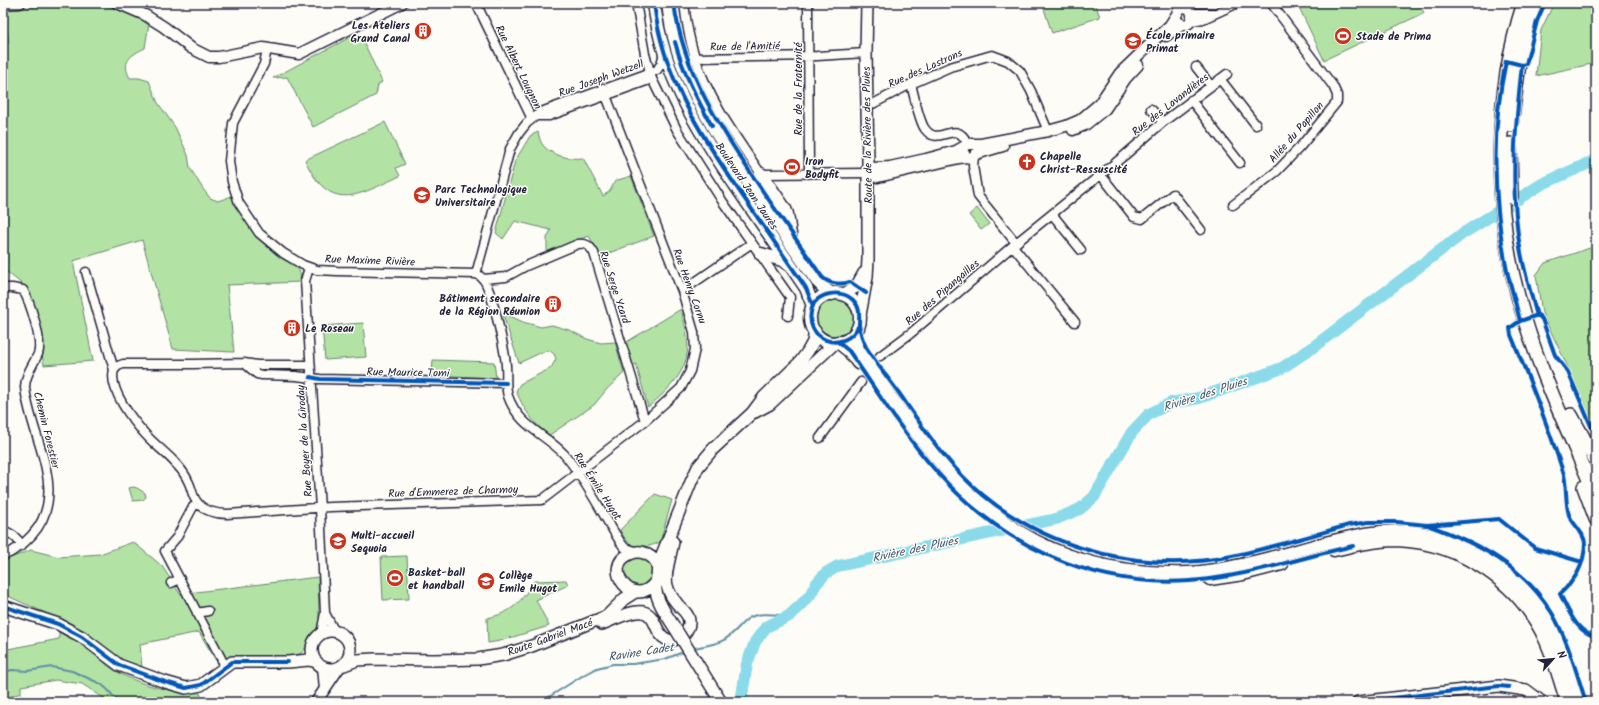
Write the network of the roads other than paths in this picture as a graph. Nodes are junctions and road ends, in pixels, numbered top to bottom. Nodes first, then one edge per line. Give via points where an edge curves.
1 (20, 3) edge
2 (120, 3) edge
3 (402, 3) edge
4 (476, 3) edge
5 (636, 3) edge
6 (654, 3) edge
7 (668, 3) edge
8 (684, 3) edge
9 (808, 3) edge
10 (867, 3) edge
11 (1238, 3) edge
12 (1271, 3) edge
13 (1524, 3) edge
14 (1534, 3) edge
15 (3, 4) edge
16 (1186, 12) edge
17 (1525, 17) junction
18 (267, 49) junction
19 (664, 53) junction
20 (866, 53) junction
21 (809, 56) junction
22 (695, 58) junction
23 (680, 61) junction
24 (1196, 67) dead end
25 (651, 76) junction
26 (911, 84) junction
27 (1211, 86) junction
28 (605, 92) junction
29 (1191, 100) junction
30 (867, 108) junction
31 (1151, 109) dead end
32 (534, 117) junction
33 (1163, 122) junction
34 (1256, 125) dead end
35 (1048, 130) junction
36 (970, 154) junction
37 (1240, 163) dead end
38 (868, 173) junction
39 (761, 174) junction
40 (809, 174) junction
41 (1100, 174) junction
42 (1233, 205) dead end
43 (1052, 214) junction
44 (1201, 230) dead end
45 (752, 243) junction
46 (791, 244) junction
47 (1014, 245) junction
48 (1081, 250) dead end
49 (761, 254) junction
50 (309, 268) junction
51 (791, 268) junction
52 (867, 268) junction
53 (86, 272) dead end
54 (476, 274) junction
55 (484, 279) junction
56 (3, 288) edge
57 (682, 291) junction
58 (832, 294) junction
59 (844, 294) junction
60 (813, 306) junction
61 (860, 314) junction
62 (788, 316) dead end
63 (1530, 320) junction
64 (1075, 322) dead end
65 (815, 331) junction
66 (856, 332) junction
67 (837, 342) junction
68 (880, 356) tunnel mouth
69 (244, 363) junction
70 (309, 365) junction
71 (114, 370) junction
72 (310, 377) junction
73 (861, 382) tunnel mouth
74 (506, 383) junction
75 (1549, 387) junction
76 (752, 413) junction
77 (1571, 415) junction
78 (645, 421) junction
79 (820, 438) dead end
80 (919, 444) junction
81 (1596, 461) edge
82 (577, 473) junction
83 (1596, 474) edge
84 (1596, 496) edge
85 (197, 503) junction
86 (320, 508) junction
87 (1596, 519) edge
88 (674, 528) junction
89 (3, 530) edge
90 (668, 539) junction
91 (22, 546) junction
92 (624, 552) junction
93 (642, 553) junction
94 (3, 556) edge
95 (1474, 556) junction
96 (1486, 563) junction
97 (657, 567) junction
98 (1102, 570) junction
99 (180, 579) junction
100 (656, 581) junction
101 (171, 584) dead end
102 (633, 590) junction
103 (3, 606) edge
104 (663, 609) junction
105 (208, 612) dead end
106 (197, 613) junction
107 (325, 613) junction
108 (336, 632) junction
109 (567, 633) junction
110 (321, 634) junction
111 (349, 644) junction
112 (313, 647) junction
113 (374, 658) junction
114 (288, 662) junction
115 (226, 665) junction
116 (320, 665) junction
117 (341, 666) junction
118 (325, 689) junction
119 (1371, 701) edge
120 (316, 702) edge
121 (721, 702) edge
122 (1358, 702) edge
123 (1542, 702) edge
124 (1567, 702) edge
125 (1578, 702) edge

1 - 15 street
2 - 18 street via 164,26 191,48 209,56 219,57
3 - 18 street via 305,51 292,54
4 - 32 street, Rue Albert Lougnon
5 - 25 street via 643,48
6 - 19 main road, Boulevard Jean Jaurès
7 - 23 main road, Boulevard Jean Jaurès
8 - 22 street, Rue de l'Amitié
9 - 21 street, Rue de la Fraternité
10 - 20 main road, Route de la Rivière des Pluies
11 - 16 street via 1214,13
12 - 42 street, Allée du Papillon via 1333,86 1337,102 1277,171
13 - 17 highway
14 - 17 highway
16 - 35 street via 1120,73 1092,111 1080,120
16 - 36 street via 1126,78 1104,109 1085,124 1072,131
17 - 63 highway via 1510,52 1500,168 1508,254 1518,297
18 - 50 street, Rue Maxime Rivière via 264,64 233,123 230,172 238,203 259,233 283,253
19 - 25 street, Rue Joseph Wetzell via 661,64
19 - 51 main road, Boulevard Jean Jaurès via 677,87 708,146
20 - 21 street, Rue de l'Amitié
20 - 30 main road, Route de la Rivière des Pluies
21 - 22 street, Rue de l'Amitié
21 - 40 street, Rue de la Fraternité
22 - 23 street, Rue de l'Amitié
22 - 39 street, Rue de l'Amitié via 724,118
23 - 46 main road, Boulevard Jean Jaurès via 695,97 714,130
24 - 27 street
25 - 28 street, Rue Joseph Wetzell
25 - 45 street via 677,130
26 - 30 street, Rue des Lastrons
26 - 35 street, Rue des Lastrons via 956,64 992,55 1008,61 1020,71
26 - 36 street via 922,123 927,131 935,136 960,132
27 - 29 street, Rue des Lavandières
27 - 34 street, Rue des Lavandières via 1223,77
28 - 32 street, Rue Joseph Wetzell via 549,116
28 - 57 street, Rue Henry Cornu
29 - 33 street, Rue des Lavandières
29 - 37 street
30 - 38 main road, Route de la Rivière des Pluies
31 - 33 street
32 - 54 street via 515,138 510,149
33 - 41 street, Rue des Lavandières
35 - 36 street
36 - 38 street via 873,168
36 - 47 street via 978,196
38 - 40 street
38 - 52 main road, Route de la Rivière des Pluies
39 - 40 street
39 - 46 main road via 785,208
41 - 43 street, Rue des Lavandières
41 - 44 street via 1134,217 1142,219 1173,194
43 - 47 street, Rue des Lavandières
43 - 48 street
45 - 49 street
45 - 57 street
46 - 58 main road, Boulevard Jean Jaurès via 817,281
47 - 64 street
47 - 68 street, Rue des Pipangailles via 911,333
49 - 51 main road via 782,260
49 - 62 street via 790,297
50 - 54 street, Rue Maxime Rivière
50 - 70 street, Rue Boyer de la Giroday via 305,281
51 - 60 main road, Boulevard Jean Jaurès via 806,288
52 - 59 main road via 856,287
52 - 61 main road
53 - 71 street
54 - 55 street
55 - 74 street, Rue Émile Hugot via 504,350
55 - 78 street, Rue Serge Ycard via 506,277 526,266 584,243 590,247 594,253
56 - 91 street, Chemin Forestier via 23,290 30,302 40,343 38,354 26,377 26,391 44,461 47,508 36,530
57 - 78 street, Rue Henry Cornu via 694,332 695,349 690,371 681,388
58 - 59 main road
58 - 60 main road via 820,299
59 - 61 main road via 858,306
60 - 65 main road via 811,321
61 - 66 main road
63 - 75 highway
63 - 77 highway
65 - 67 main road via 822,338
65 - 76 main road via 808,351
66 - 67 main road
66 - 80 main road via 856,347
67 - 76 main road via 770,404
67 - 80 main road via 849,351
69 - 70 street via 257,366
69 - 71 street via 123,364
69 - 72 street, Rue Maurice Tomi via 257,374
70 - 72 street, Rue Boyer de la Giroday
71 - 85 street via 112,381 129,413 147,436 178,465 190,484
72 - 74 street, Rue Maurice Tomi
72 - 86 street, Rue Boyer de la Giroday
73 - 79 street
74 - 82 street, Rue Émile Hugot via 508,396 520,419 563,453
75 - 84 highway
75 - 87 highway
76 - 88 main road via 713,449 698,467
77 - 81 highway
77 - 83 highway
78 - 82 street, Rue Henry Cornu
80 - 98 main road via 961,487 1000,520 1046,546
82 - 86 street, Rue d'Emmerez de Charmoy via 542,500
82 - 92 street, Rue Émile Hugot
85 - 86 street, Rue d'Emmerez de Charmoy via 212,512 227,514
85 - 99 street via 177,538 165,551
86 - 107 street, Rue Boyer de la Giroday
88 - 90 main road
88 - 109 main road via 673,544 665,573 670,596 690,620 684,634 668,640 661,635 649,615 637,612 579,632
89 - 91 street via 12,534
90 - 93 main road via 660,548
90 - 97 main road
91 - 94 street, Chemin Forestier
92 - 93 main road via 628,555
92 - 102 main road via 619,576
93 - 97 main road via 655,561
95 - 96 main road
95 - 98 main road via 1397,540 1370,542 1243,574 1190,581 1141,580
95 - 98 main road via 1457,542 1432,534 1396,530 1367,534 1241,566 1190,573
96 - 124 main road via 1522,603 1538,626 1552,655
96 - 125 main road via 1514,578 1536,601 1562,652
97 - 100 main road
99 - 101 street
99 - 106 street
100 - 102 main road via 649,589
100 - 104 main road via 656,590
102 - 104 main road
102 - 109 main road, Route Gabriel Macé via 607,616
103 - 115 main road via 58,624 82,637 119,665 177,686 186,688 201,685
104 - 121 main road, bridge
105 - 106 street
106 - 115 street via 214,650
107 - 108 street, Rue Boyer de la Giroday
107 - 110 street, Rue Boyer de la Giroday
108 - 110 main road
108 - 111 main road via 342,634
109 - 113 main road, Route Gabriel Macé via 532,646 478,659 407,661
110 - 112 main road
111 - 113 main road, Route Gabriel Macé via 358,652
111 - 117 main road via 348,659
112 - 114 main road
112 - 116 main road via 314,658
113 - 117 main road, Route Gabriel Macé via 357,660
114 - 115 main road via 241,661
114 - 116 main road via 309,660
116 - 117 main road via 331,669
116 - 118 street
117 - 118 street
118 - 120 street
119 - 122 main road
119 - 123 main road via 1499,686 1526,690

